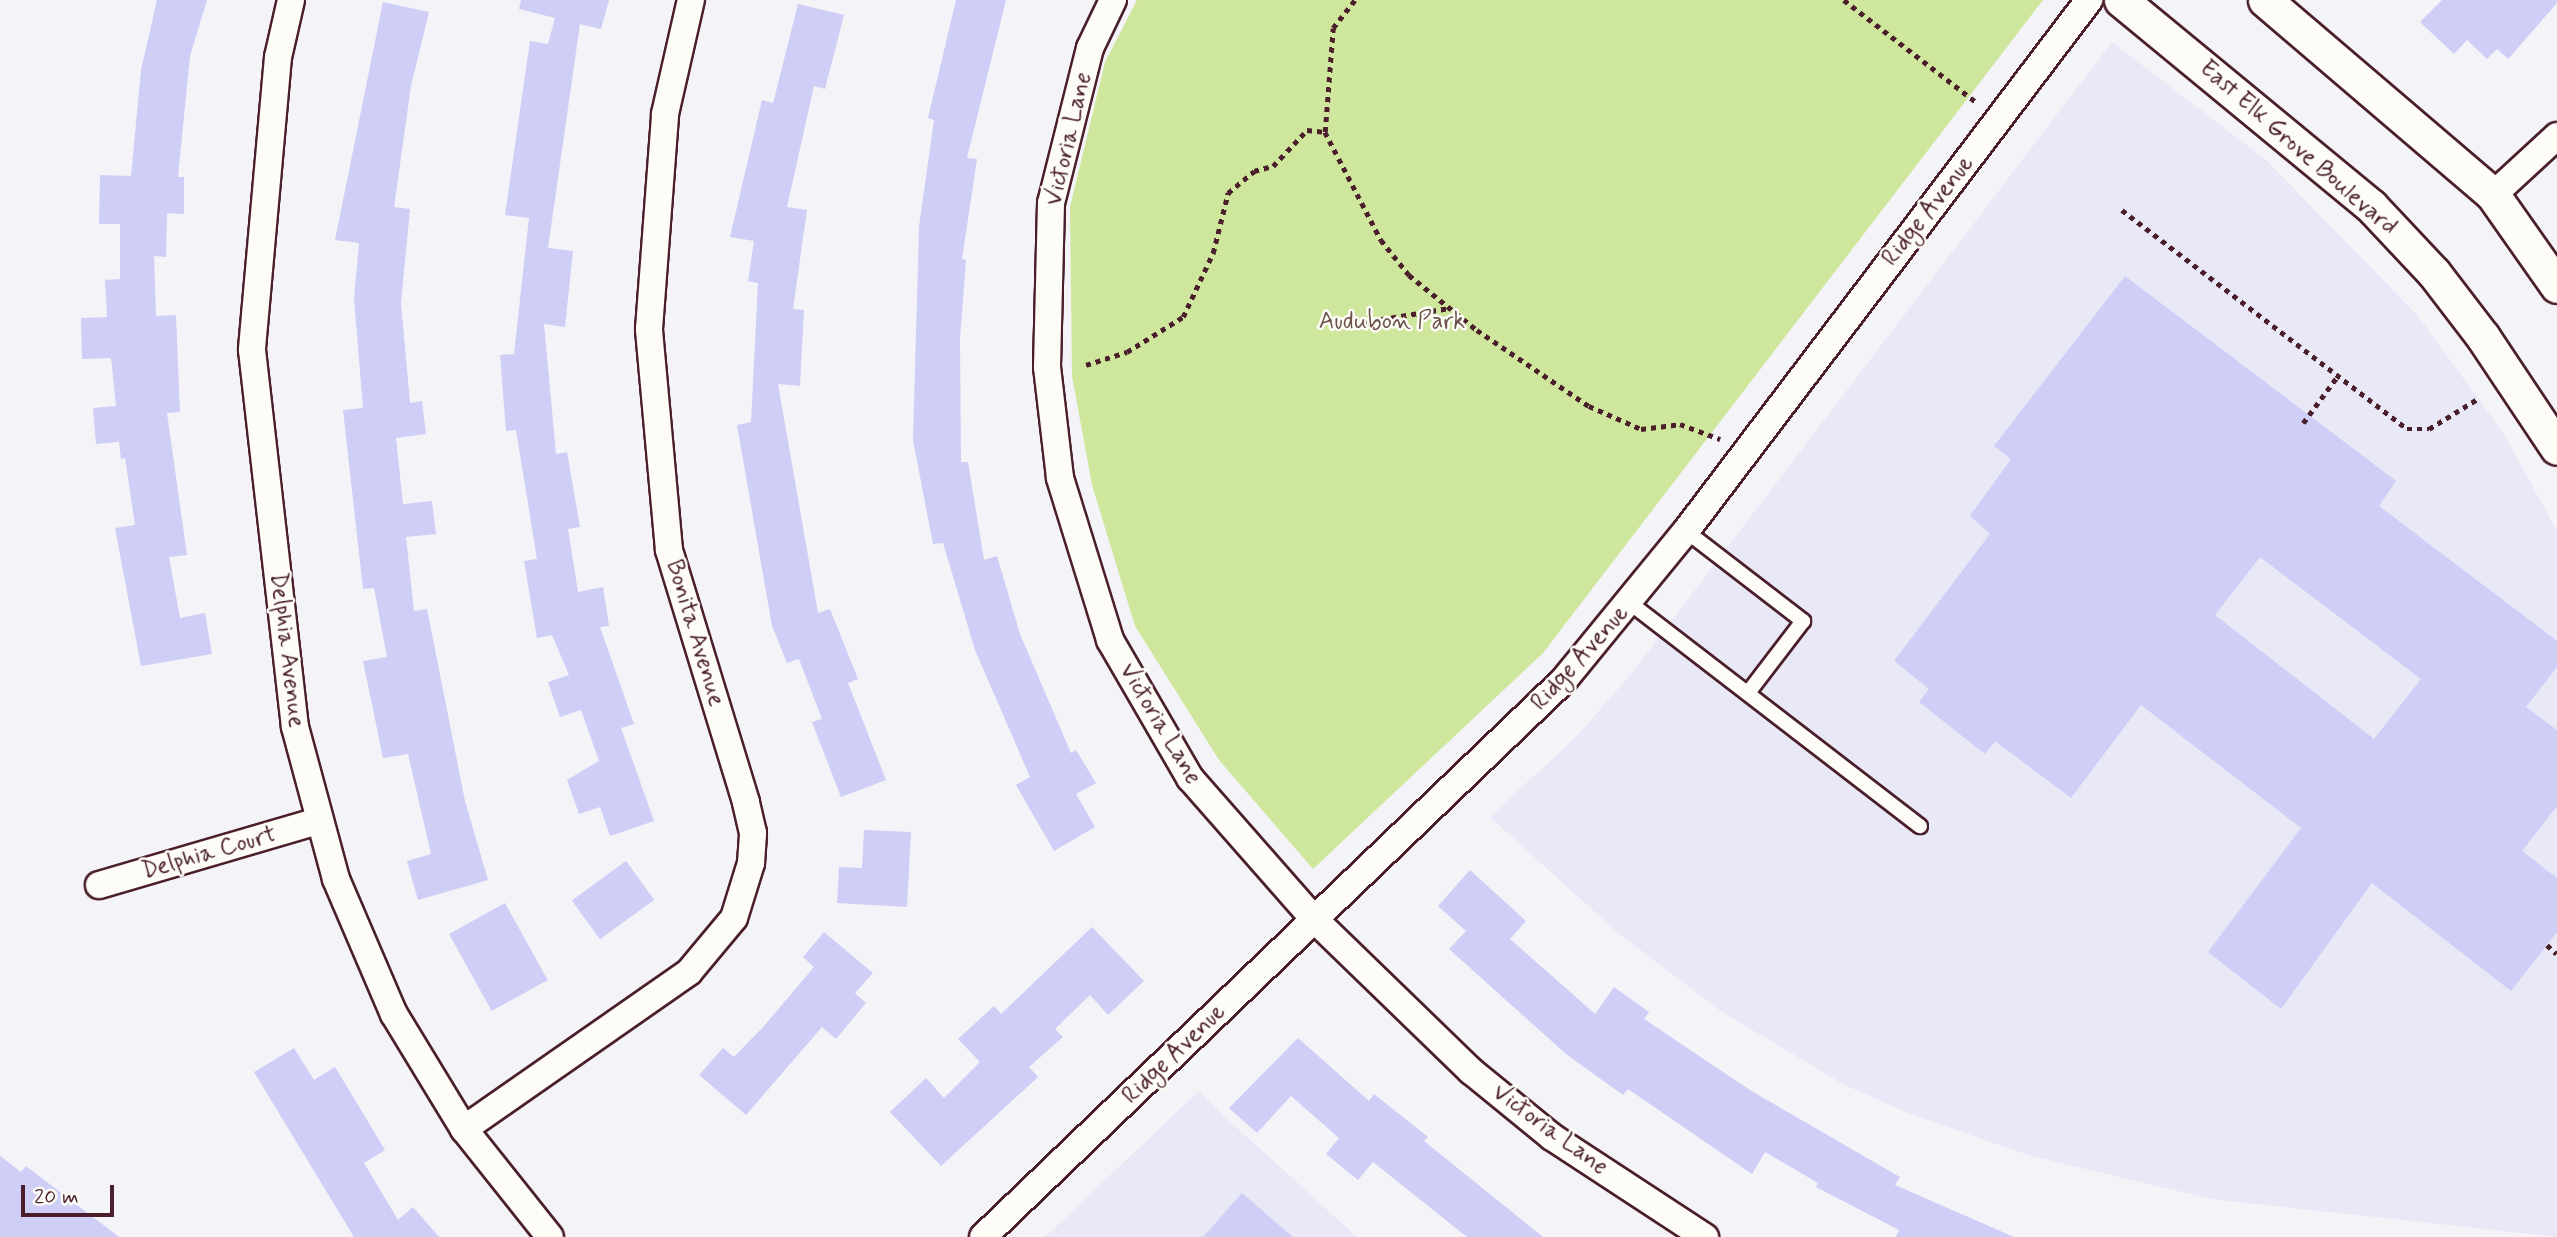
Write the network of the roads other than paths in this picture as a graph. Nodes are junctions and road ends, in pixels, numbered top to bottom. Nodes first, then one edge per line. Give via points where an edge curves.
1 (291, 0) edge
2 (691, 0) edge
3 (1113, 0) edge
4 (2089, 0) edge
5 (2121, 0) edge
6 (2265, 0) edge
7 (2557, 136) edge
8 (2493, 195) junction
9 (2557, 286) edge
10 (2557, 448) edge
11 (1686, 531) junction
12 (1630, 603) junction
13 (1748, 693) junction
14 (318, 821) junction
15 (1920, 826) dead end
16 (99, 885) dead end
17 (1314, 919) junction
18 (464, 1129) junction
19 (550, 1237) edge
20 (982, 1237) edge
21 (1706, 1237) edge

1 - 14 street, Delphia Avenue via 278,57 252,350 295,727
2 - 18 street, Bonita Avenue via 665,114 649,329 669,550 746,802 753,833 751,863 734,918 689,972
3 - 17 street, Victoria Lane via 1090,48 1051,203 1047,367 1060,478 1110,640 1189,778
4 - 11 street, Ridge Avenue
5 - 10 street, East Elk Grove Boulevard via 2371,206 2434,273
6 - 8 street
7 - 8 street
8 - 9 street
11 - 12 street, Ridge Avenue
11 - 13 lane via 1803,621
12 - 13 lane
12 - 17 street, Ridge Avenue via 1564,680
13 - 15 lane
14 - 16 street, Delphia Court
14 - 18 street, Delphia Avenue via 336,879 394,1014
17 - 20 street, Ridge Avenue
17 - 21 street, Victoria Lane via 1471,1072 1542,1129
18 - 19 street, Delphia Avenue

